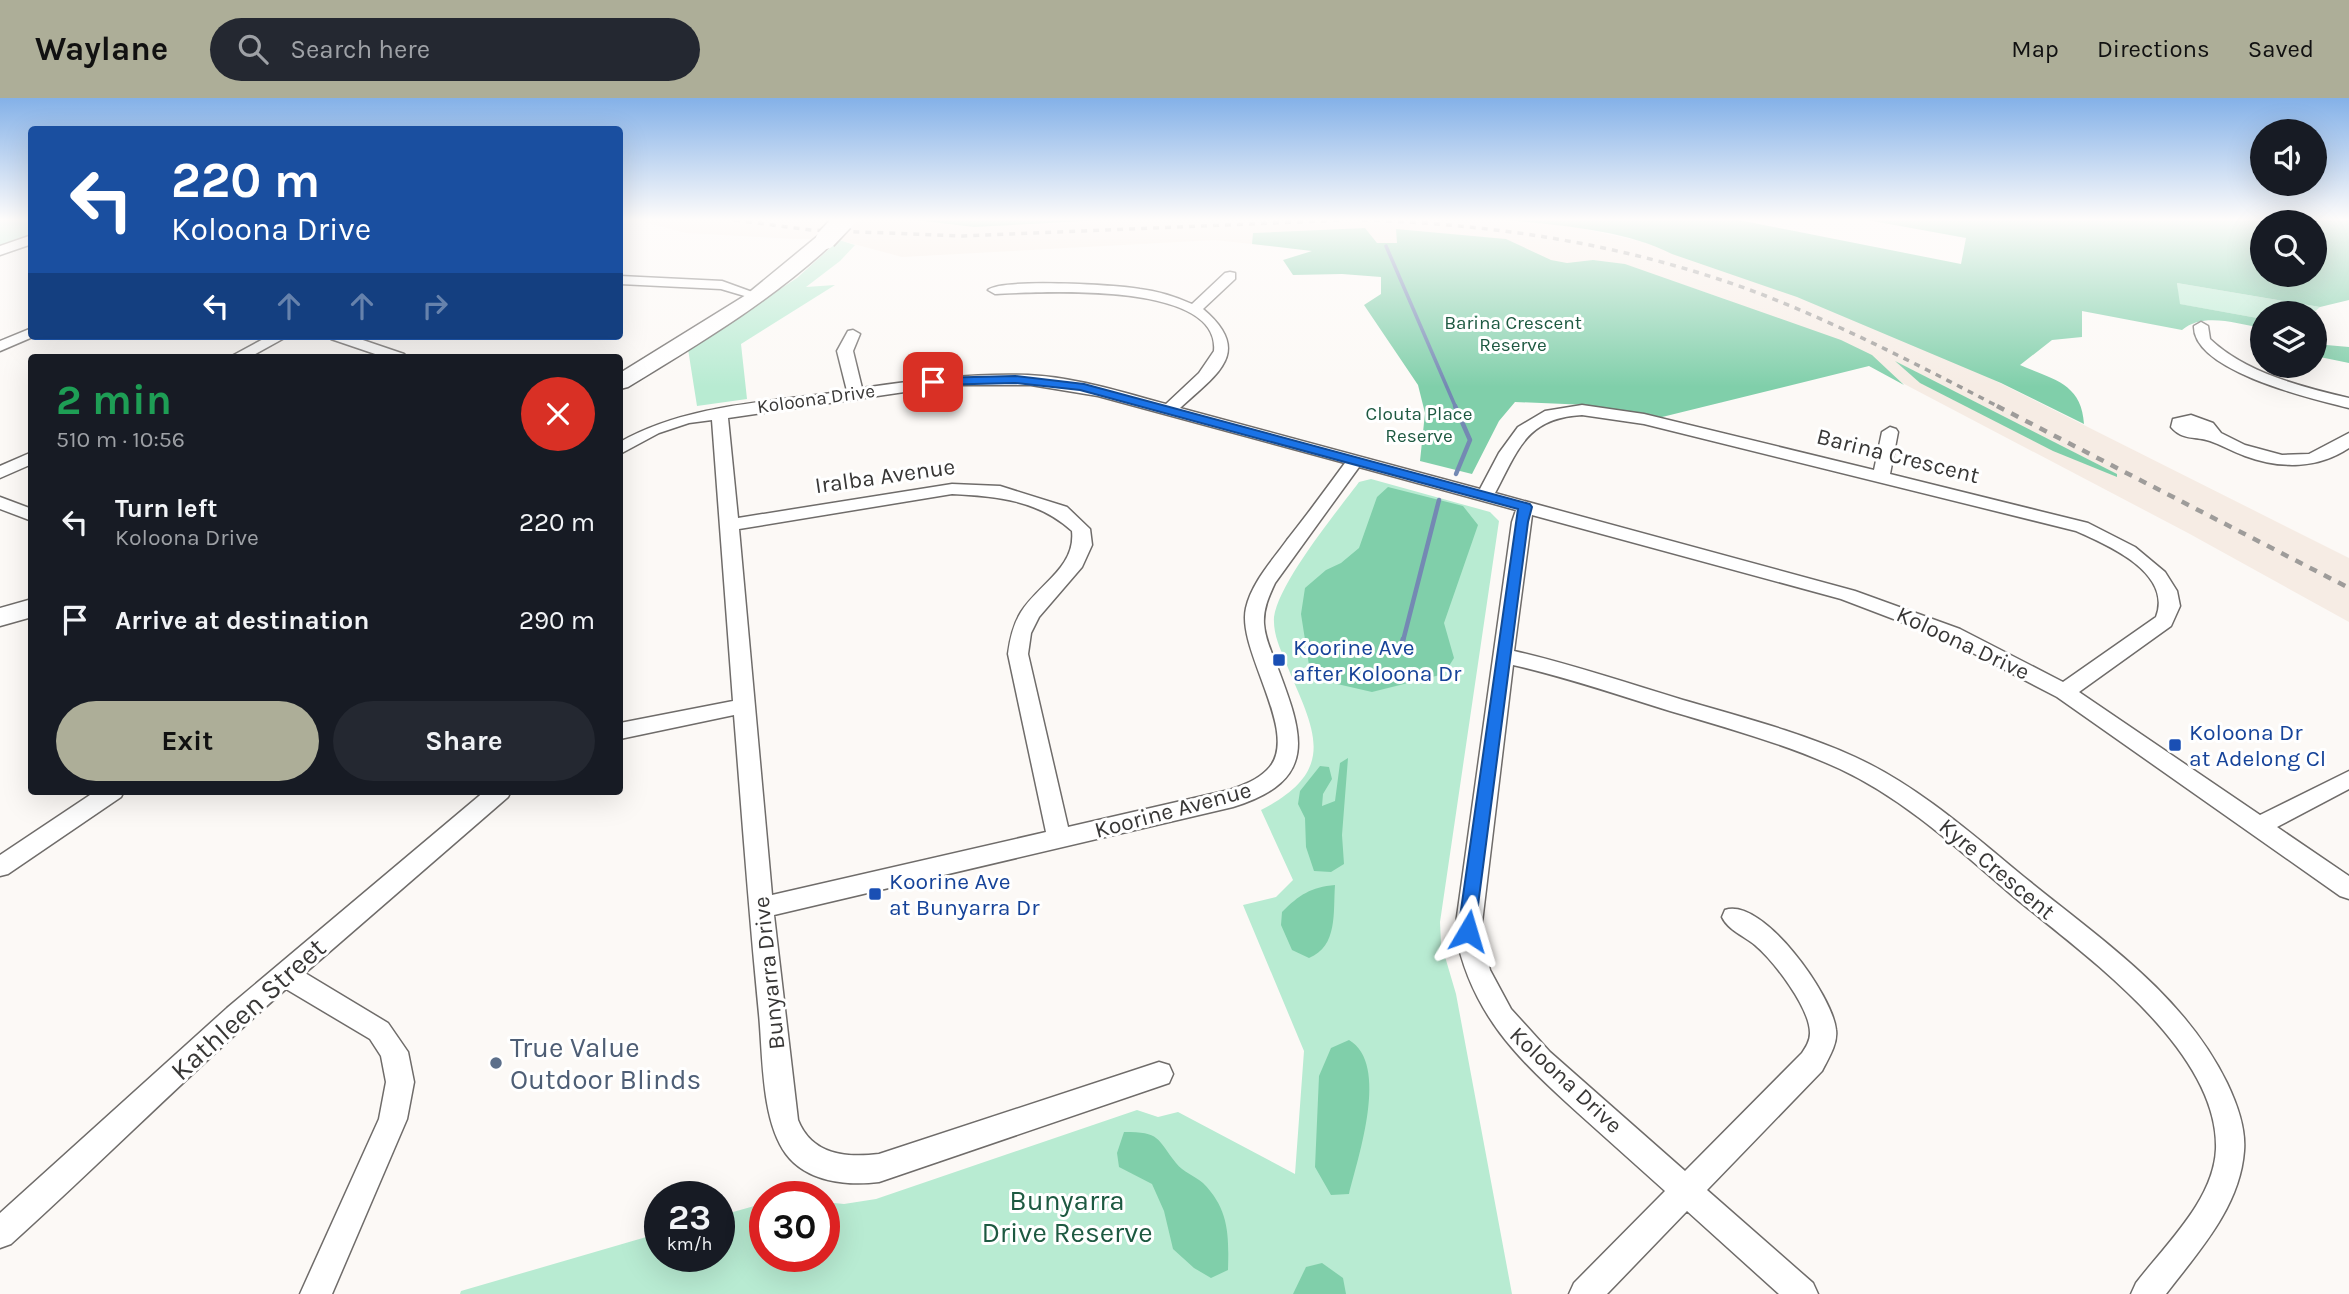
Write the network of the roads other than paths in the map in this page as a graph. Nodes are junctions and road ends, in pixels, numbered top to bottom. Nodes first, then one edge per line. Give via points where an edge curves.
1 (778, 276) edge
2 (1230, 276) dead end
3 (623, 280) edge
4 (762, 288) junction
5 (995, 290) dead end
6 (1195, 309) junction
7 (2201, 326) dead end
8 (28, 334) edge
9 (853, 334) dead end
10 (273, 340) edge
11 (348, 340) edge
12 (0, 346) edge
13 (244, 354) edge
14 (390, 354) edge
15 (623, 369) edge
16 (623, 380) edge
17 (855, 393) junction
18 (2345, 406) edge
19 (1170, 410) junction
20 (720, 414) junction
21 (1890, 432) dead end
22 (2211, 435) dead end
23 (2349, 438) edge
24 (623, 447) edge
25 (28, 459) edge
26 (1355, 461) junction
27 (0, 472) edge
28 (1881, 477) junction
29 (1485, 496) junction
30 (0, 502) edge
31 (1525, 507) junction
32 (28, 514) edge
33 (730, 525) junction
34 (28, 598) edge
35 (0, 607) edge
36 (28, 609) edge
37 (0, 617) edge
38 (1505, 656) junction
39 (2064, 692) junction
40 (744, 706) junction
41 (623, 730) edge
42 (2349, 779) edge
43 (107, 795) edge
44 (495, 795) edge
45 (2259, 826) junction
46 (1059, 839) junction
47 (0, 867) edge
48 (2349, 889) edge
49 (761, 908) junction
50 (1734, 917) dead end
51 (284, 974) junction
52 (1159, 1074) dead end
53 (1685, 1189) junction
54 (0, 1233) edge
55 (316, 1294) edge
56 (1585, 1294) edge
57 (1802, 1294) edge
58 (2147, 1294) edge

1 - 4 main road, bridge
2 - 6 street
3 - 4 street
4 - 15 main road
4 - 16 main road
5 - 6 street via 1106,288
6 - 19 street via 1218,331 1220,354
7 - 18 street via 2202,340 2224,356 2282,385
8 - 12 street
9 - 17 street via 845,351
10 - 13 street
11 - 14 street
17 - 19 street, Koloona Drive via 952,380 1015,379 1080,387
17 - 20 street, Koloona Drive
19 - 26 street, Koloona Drive
20 - 24 street, Koloona Drive via 666,425
20 - 33 street, Bunyarra Drive
21 - 28 street
22 - 23 street via 2251,454 2293,462 2316,458
25 - 27 street
26 - 29 street, Koloona Drive
26 - 46 street, Koorine Avenue via 1266,581 1257,601 1255,632 1289,731 1288,753 1277,772 1247,794
28 - 29 street, Barina Crescent via 1644,419 1587,410 1555,414 1530,425
28 - 39 street, Barina Crescent via 2082,527 2117,543 2152,569 2169,597 2164,621
29 - 31 street, Koloona Drive
30 - 32 street
31 - 38 street, Koloona Drive
31 - 39 street, Koloona Drive via 1873,603 1953,634
33 - 40 street, Bunyarra Drive
33 - 46 street, Iralba Avenue via 967,489 1012,495 1061,511 1075,522 1083,537 1081,553 1030,614 1018,654
34 - 35 main road
36 - 37 main road
38 - 53 street, Koloona Drive via 1468,931 1477,973 1488,997 1520,1040
38 - 58 street, Kyre Crescent via 1802,744 1862,769 1927,811 2145,991 2170,1017 2208,1073 2228,1131 2227,1172 2214,1201
39 - 45 street, Koloona Drive
40 - 41 street
40 - 49 street, Bunyarra Drive
42 - 45 street
43 - 47 street
44 - 51 street, Kathleen Street
45 - 48 street, Koloona Drive
46 - 49 street, Koorine Avenue
49 - 52 street, Bunyarra Drive via 787,1131 801,1151 822,1165 852,1171 879,1168
50 - 53 street via 1767,941 1811,998 1821,1020 1822,1041 1812,1062
51 - 54 street, Kathleen Street
51 - 55 street via 379,1031 394,1052 400,1082 393,1119
53 - 56 street
53 - 57 street, Koloona Drive

